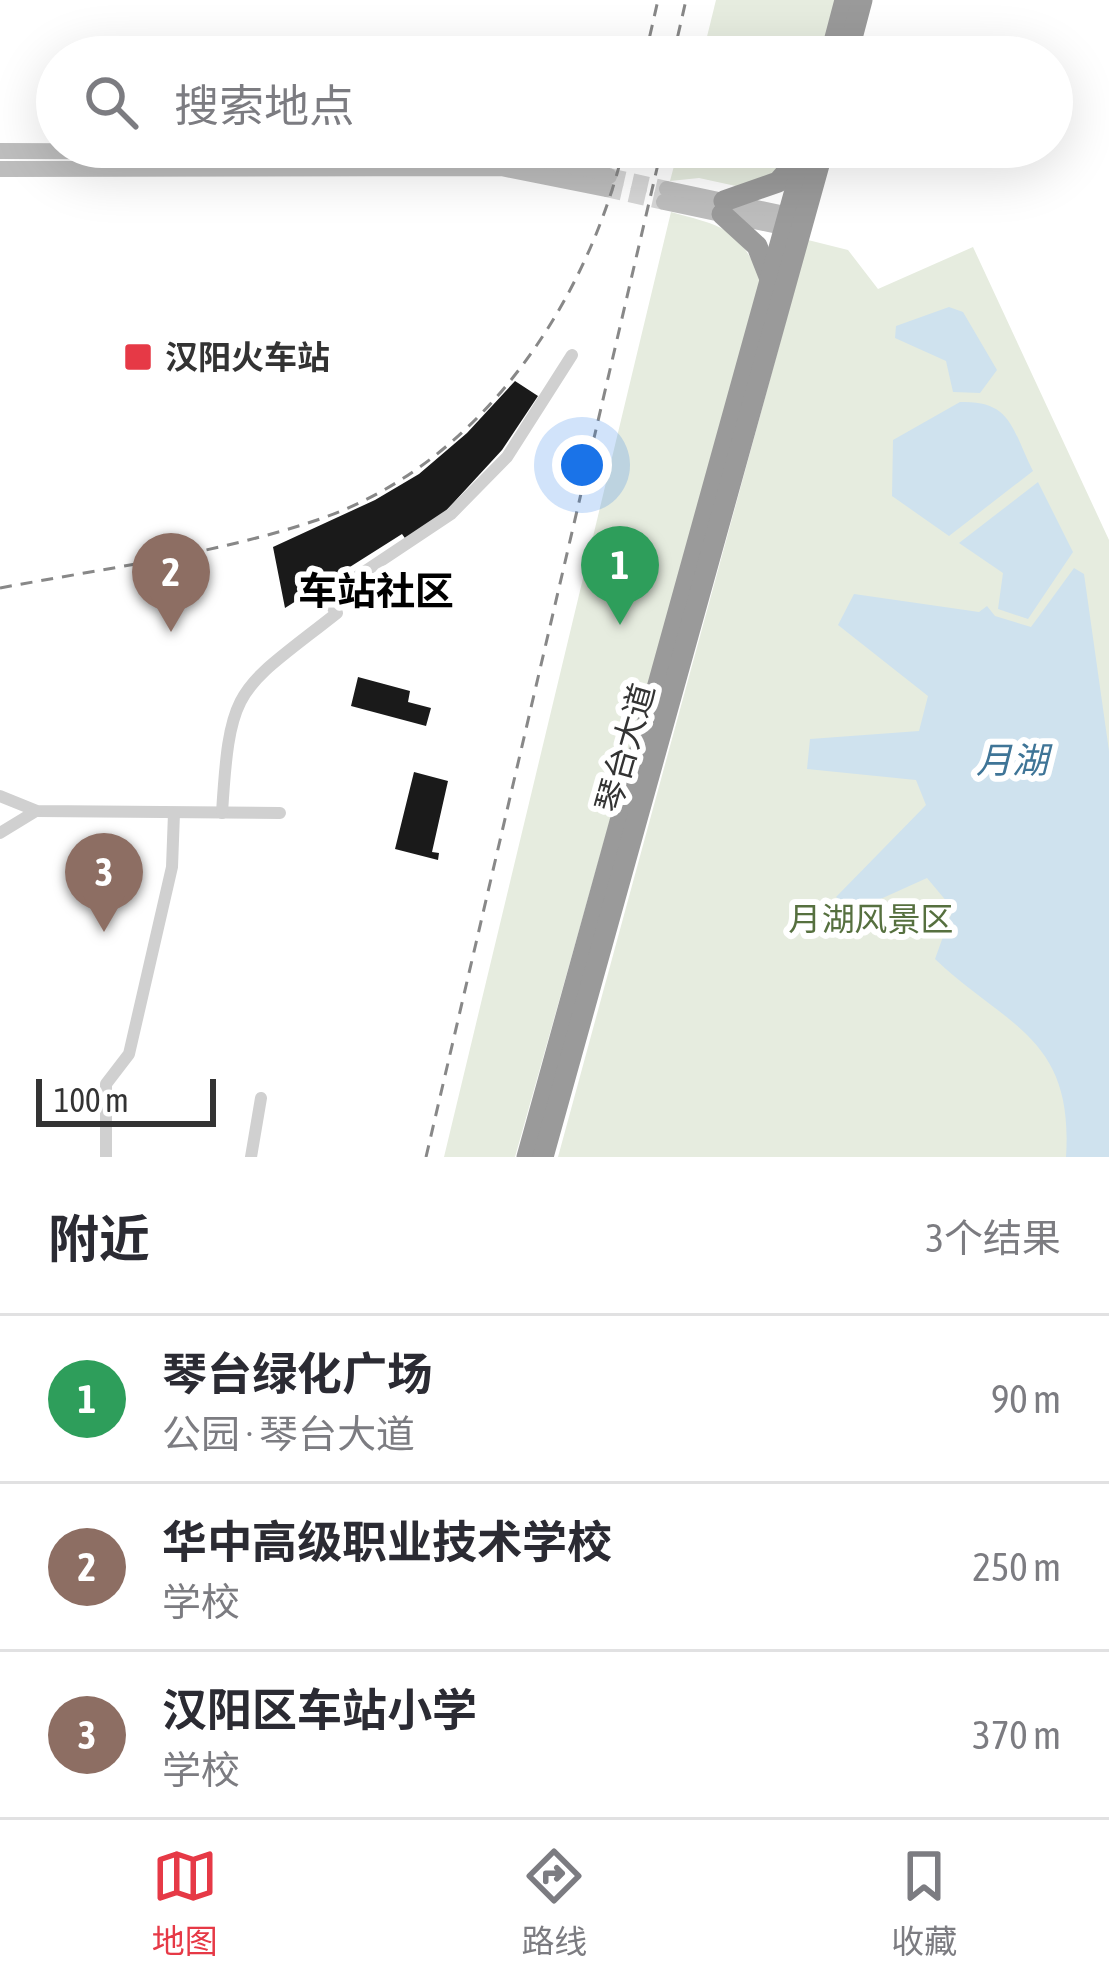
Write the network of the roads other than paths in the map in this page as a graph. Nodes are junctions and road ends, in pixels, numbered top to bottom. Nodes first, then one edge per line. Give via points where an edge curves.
1 (844, 0) edge
2 (862, 0) edge
3 (835, 36) edge
4 (853, 36) edge
5 (0, 151) edge
6 (36, 151) edge
7 (242, 168) edge
8 (493, 168) edge
9 (556, 168) edge
10 (789, 168) edge
11 (803, 168) edge
12 (816, 168) edge
13 (0, 169) edge
14 (665, 196) tunnel mouth
15 (723, 208) junction
16 (796, 223) junction
17 (771, 282) junction
18 (572, 355) dead end
19 (0, 796) edge
20 (38, 811) junction
21 (174, 813) junction
22 (222, 813) junction
23 (280, 813) dead end
24 (0, 832) edge
25 (261, 1098) dead end
26 (106, 1157) edge
27 (251, 1157) edge
28 (527, 1157) edge
29 (543, 1157) edge

1 - 3 highway
2 - 4 highway
5 - 6 main road
7 - 13 main road
8 - 9 main road via 608,182
10 - 15 highway via 778,182
11 - 16 highway, 琴台大道
12 - 16 highway, 琴台大道
14 - 15 main road
15 - 16 main road
15 - 17 highway via 760,251
16 - 17 highway, 琴台大道
16 - 29 highway, 琴台大道
17 - 28 highway, 琴台大道
18 - 22 street via 507,457 451,514 326,598 337,614 238,698 227,728
19 - 20 street
20 - 21 street
20 - 24 street
21 - 22 street
21 - 26 street via 172,867 129,1054 106,1084
22 - 23 street
25 - 27 street

